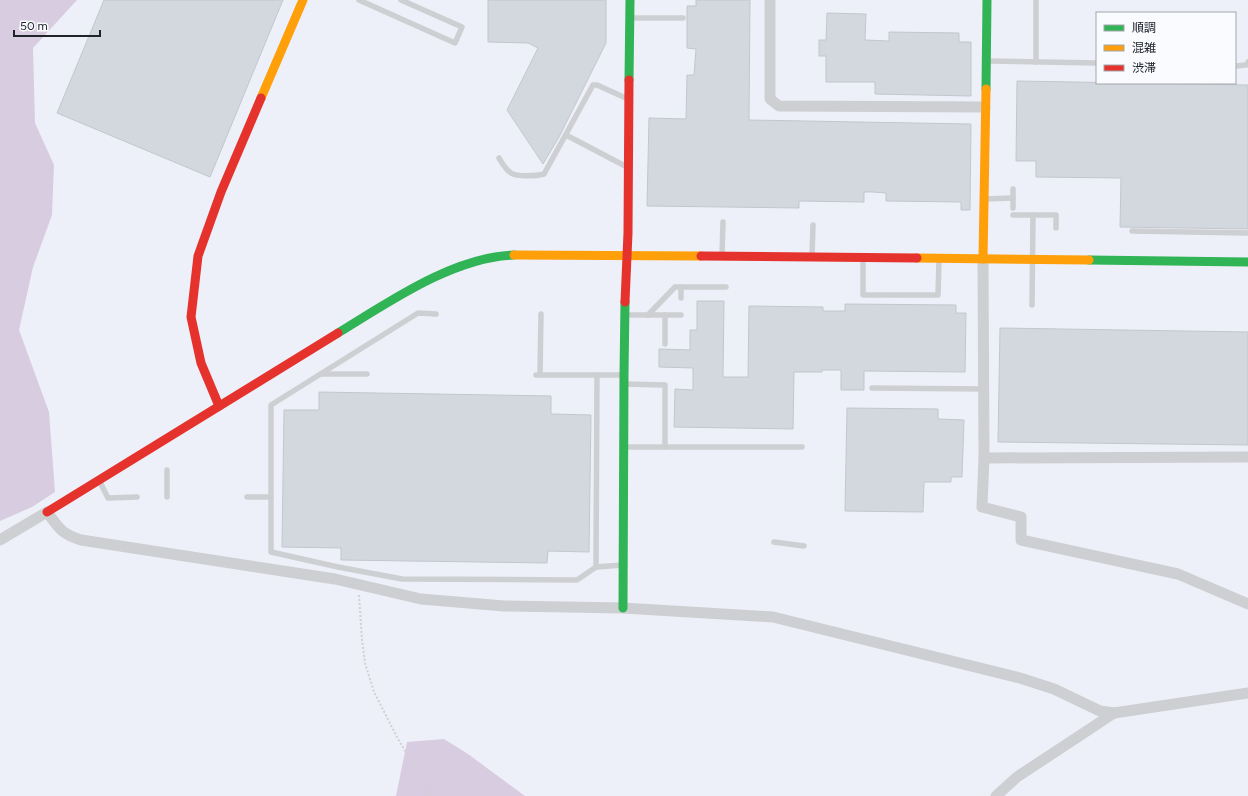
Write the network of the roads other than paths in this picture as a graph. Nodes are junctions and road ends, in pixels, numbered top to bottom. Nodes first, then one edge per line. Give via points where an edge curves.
1 (303, 0) edge
2 (359, 0) edge
3 (401, 0) edge
4 (630, 0) edge
5 (770, 0) edge
6 (987, 0) edge
7 (1036, 0) edge
8 (630, 18) junction
9 (683, 18) dead end
10 (986, 61) junction
11 (1036, 62) junction
12 (1248, 62) edge
13 (1096, 63) edge
14 (1236, 66) edge
15 (628, 99) junction
16 (985, 107) junction
17 (566, 135) junction
18 (499, 158) dead end
19 (628, 168) junction
20 (1013, 189) dead end
21 (1013, 198) junction
22 (984, 199) junction
23 (1013, 208) dead end
24 (1012, 215) dead end
25 (1033, 215) junction
26 (723, 222) dead end
27 (814, 225) dead end
28 (1056, 228) dead end
29 (1132, 231) dead end
30 (1248, 233) edge
31 (627, 256) junction
32 (722, 257) junction
33 (812, 257) junction
34 (863, 258) junction
35 (939, 258) junction
36 (983, 259) junction
37 (1032, 259) junction
38 (1248, 262) edge
39 (681, 287) junction
40 (726, 287) dead end
41 (681, 298) dead end
42 (1032, 305) dead end
43 (436, 314) dead end
44 (541, 314) dead end
45 (625, 315) junction
46 (648, 315) junction
47 (665, 315) junction
48 (681, 315) dead end
49 (665, 344) dead end
50 (321, 374) junction
51 (367, 374) dead end
52 (597, 375) junction
53 (624, 380) junction
54 (872, 388) dead end
55 (984, 389) junction
56 (220, 406) junction
57 (624, 447) junction
58 (665, 447) junction
59 (802, 447) dead end
60 (1248, 457) edge
61 (984, 458) junction
62 (167, 470) dead end
63 (98, 480) junction
64 (137, 497) dead end
65 (167, 497) dead end
66 (247, 497) dead end
67 (271, 497) junction
68 (48, 512) junction
69 (0, 540) edge
70 (774, 542) dead end
71 (804, 546) dead end
72 (624, 565) junction
73 (596, 567) junction
74 (1248, 604) edge
75 (623, 608) junction
76 (1248, 693) edge
77 (1114, 714) junction
78 (996, 796) edge

1 - 56 street via 221,192 198,256 191,317 201,363
2 - 3 lane via 455,43 462,27
4 - 8 street
5 - 16 street via 770,99 779,106
6 - 10 street
7 - 11 lane
8 - 9 lane
8 - 15 street
10 - 11 lane
10 - 16 street
11 - 13 lane
12 - 14 lane via 1246,65
15 - 17 lane via 593,85
15 - 19 street
16 - 22 street
17 - 18 lane via 544,174 515,175 510,173
17 - 19 lane
19 - 31 street
20 - 21 lane
21 - 22 lane
21 - 23 lane
22 - 36 street
24 - 25 lane
25 - 28 lane via 1056,215
25 - 37 lane
26 - 32 lane
27 - 33 lane
29 - 30 lane
31 - 32 street
31 - 45 street
31 - 56 street via 512,255 476,261 409,290
32 - 33 street
33 - 34 street
34 - 35 street
34 - 35 lane via 863,295 938,295
35 - 36 street
36 - 37 street
36 - 55 street
37 - 38 street
37 - 42 lane
39 - 40 lane
39 - 41 lane
39 - 46 lane via 675,287
43 - 50 lane via 418,313
44 - 52 lane via 538,375
45 - 46 lane
45 - 53 street
46 - 47 lane
47 - 48 lane
47 - 49 lane
50 - 51 lane
50 - 67 lane via 271,405
52 - 53 lane
52 - 73 lane
53 - 57 street
53 - 58 lane via 665,385
54 - 55 lane
55 - 61 street
56 - 63 street
57 - 58 lane
57 - 72 street
58 - 59 lane
60 - 61 street
61 - 74 street via 982,507 1021,517 1021,540 1178,574
62 - 65 lane
63 - 64 lane via 108,498
63 - 68 street
66 - 67 lane
67 - 73 lane via 271,552 338,567 402,579 577,580
68 - 69 street
68 - 75 street via 60,530 81,540 335,579 421,599 504,606
70 - 71 lane
72 - 73 lane
72 - 75 street
75 - 77 street via 773,617 1020,678 1054,689 1100,711
76 - 77 street
77 - 78 street via 1017,777

